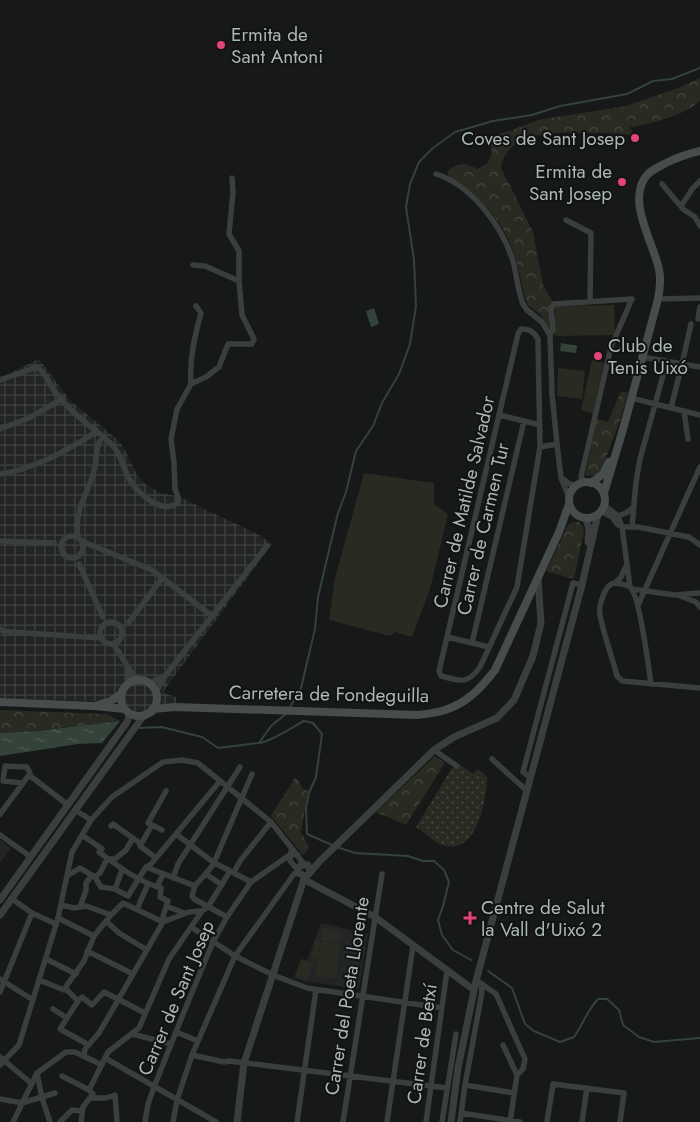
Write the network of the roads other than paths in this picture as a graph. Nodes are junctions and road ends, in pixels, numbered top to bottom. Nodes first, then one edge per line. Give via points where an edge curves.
1 (700, 151) edge
2 (436, 174) dead end
3 (232, 178) dead end
4 (700, 181) edge
5 (662, 184) dead end
6 (681, 206) junction
7 (566, 220) dead end
8 (700, 226) edge
9 (193, 265) dead end
10 (239, 281) junction
11 (700, 298) edge
12 (658, 299) junction
13 (590, 301) junction
14 (196, 306) dead end
15 (700, 307) edge
16 (698, 319) dead end
17 (691, 324) dead end
18 (550, 336) junction
19 (642, 358) junction
20 (667, 361) junction
21 (682, 364) junction
22 (700, 368) edge
23 (0, 380) edge
24 (191, 384) junction
25 (631, 398) junction
26 (62, 399) junction
27 (656, 404) junction
28 (670, 408) junction
29 (684, 411) junction
30 (499, 415) junction
31 (700, 415) edge
32 (524, 421) junction
33 (540, 425) junction
34 (624, 426) junction
35 (0, 429) edge
36 (97, 437) junction
37 (688, 439) dead end
38 (556, 444) junction
39 (540, 446) junction
40 (700, 467) edge
41 (0, 474) edge
42 (561, 478) junction
43 (588, 483) junction
44 (576, 486) junction
45 (604, 493) junction
46 (569, 500) junction
47 (634, 507) junction
48 (601, 510) junction
49 (618, 516) junction
50 (582, 517) junction
51 (622, 527) junction
52 (632, 527) junction
53 (559, 532) junction
54 (670, 533) junction
55 (0, 541) edge
56 (63, 541) junction
57 (78, 541) junction
58 (54, 543) junction
59 (700, 544) edge
60 (267, 546) dead end
61 (61, 548) junction
62 (75, 557) junction
63 (627, 564) junction
64 (585, 566) junction
65 (163, 577) junction
66 (538, 578) junction
67 (615, 583) junction
68 (631, 588) junction
69 (644, 590) junction
70 (700, 592) edge
71 (675, 595) junction
72 (638, 605) junction
73 (700, 607) edge
74 (212, 616) junction
75 (103, 617) junction
76 (110, 623) junction
77 (104, 626) junction
78 (0, 629) edge
79 (121, 629) junction
80 (101, 635) junction
81 (447, 637) junction
82 (116, 643) junction
83 (472, 643) junction
84 (489, 647) junction
85 (128, 669) junction
86 (165, 676) junction
87 (137, 680) junction
88 (128, 683) junction
89 (150, 683) junction
90 (651, 684) junction
91 (700, 688) edge
92 (121, 694) junction
93 (156, 694) junction
94 (0, 702) edge
95 (94, 706) junction
96 (175, 707) junction
97 (153, 709) junction
98 (127, 711) junction
99 (141, 718) junction
100 (434, 750) junction
101 (492, 759) dead end
102 (457, 766) dead end
103 (240, 767) dead end
104 (252, 774) dead end
105 (29, 775) junction
106 (220, 781) junction
107 (23, 783) junction
108 (227, 787) junction
109 (166, 790) dead end
110 (527, 791) junction
111 (241, 798) junction
112 (68, 805) junction
113 (75, 810) junction
114 (0, 814) edge
115 (91, 820) junction
116 (271, 822) junction
117 (150, 824) junction
118 (111, 826) dead end
119 (162, 830) dead end
120 (0, 834) edge
121 (82, 834) junction
122 (176, 834) junction
123 (133, 838) junction
124 (141, 844) junction
125 (190, 845) junction
126 (291, 850) junction
127 (31, 857) junction
128 (156, 858) junction
129 (107, 859) junction
130 (38, 862) junction
131 (213, 862) junction
132 (304, 864) junction
133 (146, 867) junction
134 (122, 870) junction
135 (298, 871) junction
136 (232, 872) junction
137 (163, 874) junction
138 (206, 874) junction
139 (382, 874) dead end
140 (67, 876) junction
141 (94, 876) junction
142 (307, 876) junction
143 (173, 878) junction
144 (137, 879) junction
145 (251, 882) junction
146 (148, 884) junction
147 (222, 885) junction
148 (195, 886) junction
149 (157, 887) junction
150 (115, 889) junction
151 (2, 897) edge
152 (12, 899) junction
153 (194, 900) junction
154 (167, 903) junction
155 (61, 905) junction
156 (80, 907) junction
157 (208, 907) junction
158 (136, 909) junction
159 (202, 911) junction
160 (186, 912) junction
161 (32, 913) junction
162 (0, 915) edge
163 (112, 915) junction
164 (227, 917) junction
165 (375, 917) junction
166 (57, 921) junction
167 (106, 921) junction
168 (164, 921) junction
169 (191, 927) junction
170 (94, 936) junction
171 (213, 942) junction
172 (413, 946) junction
173 (146, 950) junction
174 (87, 951) junction
175 (234, 956) junction
176 (46, 958) junction
177 (447, 971) junction
178 (76, 974) junction
179 (132, 974) junction
180 (273, 975) junction
181 (2, 980) edge
182 (39, 980) junction
183 (478, 982) junction
184 (65, 989) junction
185 (316, 990) junction
186 (474, 990) junction
187 (0, 992) edge
188 (362, 997) junction
189 (118, 999) junction
190 (33, 1000) junction
191 (78, 1001) junction
192 (404, 1003) junction
193 (442, 1008) junction
194 (53, 1009) dead end
195 (145, 1013) junction
196 (67, 1017) junction
197 (176, 1032) junction
198 (456, 1034) dead end
199 (130, 1036) junction
200 (198, 1041) junction
201 (171, 1044) junction
202 (89, 1045) junction
203 (503, 1045) dead end
204 (192, 1055) junction
205 (84, 1056) junction
206 (105, 1058) junction
207 (2, 1061) edge
208 (244, 1063) junction
209 (102, 1065) junction
210 (305, 1071) junction
211 (37, 1073) junction
212 (517, 1075) junction
213 (62, 1076) dead end
214 (350, 1076) junction
215 (393, 1081) junction
216 (32, 1084) junction
217 (465, 1085) junction
218 (431, 1086) junction
219 (154, 1087) junction
220 (447, 1088) junction
221 (587, 1088) junction
222 (89, 1090) junction
223 (514, 1092) junction
224 (55, 1093) dead end
225 (42, 1098) junction
226 (90, 1098) junction
227 (0, 1099) edge
228 (177, 1100) junction
229 (22, 1102) junction
230 (82, 1111) junction
231 (461, 1113) junction
232 (510, 1121) edge
233 (13, 1122) edge
234 (50, 1122) edge
235 (60, 1122) edge
236 (81, 1122) edge
237 (117, 1122) edge
238 (145, 1122) edge
239 (173, 1122) edge
240 (216, 1122) edge
241 (237, 1122) edge
242 (297, 1122) edge
243 (343, 1122) edge
244 (386, 1122) edge
245 (426, 1122) edge
246 (442, 1122) edge
247 (451, 1122) edge
248 (460, 1122) edge
249 (520, 1122) edge
250 (547, 1122) edge
251 (582, 1122) edge
252 (620, 1122) edge

1 - 12 main road via 649,173 638,195 659,270
2 - 18 street via 469,195 493,220 512,258 522,304 542,322
3 - 10 street via 229,234 239,251
4 - 6 street
5 - 6 street
6 - 8 street via 695,217
7 - 13 street via 591,233
9 - 10 street via 205,266
10 - 24 street via 242,314 254,339 252,344 228,344 219,367
11 - 12 street
12 - 19 main road
13 - 18 street via 552,305 553,330
13 - 43 street via 632,300 611,347 581,477
14 - 24 street via 201,313
15 - 16 street
17 - 21 street
18 - 38 street
19 - 20 street
19 - 25 main road
20 - 21 street
20 - 27 street
21 - 22 street
21 - 28 street
23 - 26 street via 37,367
24 - 36 street via 177,409 170,439 178,502 170,507 145,497 130,480 116,450 107,439
25 - 27 street
25 - 34 main road
26 - 35 street via 29,418
26 - 36 street
27 - 28 street
27 - 47 street via 640,459
28 - 29 street
29 - 31 street
29 - 37 street
30 - 32 street
30 - 33 street, Carrer de Matilde Salvador via 518,334 521,329 527,329 538,339
30 - 81 street, Carrer de Matilde Salvador
32 - 33 street
32 - 83 street, Carrer de Carmen Tur
33 - 39 street
34 - 43 main road via 603,474
34 - 45 main road
36 - 41 street via 45,460
36 - 57 street via 94,473 79,508
38 - 39 street
38 - 42 street
39 - 84 street via 517,587
40 - 54 street
42 - 44 street
42 - 46 street
43 - 44 main road
43 - 45 main road
44 - 46 main road
45 - 48 main road
46 - 50 main road via 573,512
46 - 53 main road, Carretera de Fondeguilla
47 - 49 street
47 - 52 street
48 - 49 street
48 - 50 main road
48 - 51 street
48 - 64 street
49 - 51 street
50 - 53 main road, Carretera de Fondeguilla via 568,520
50 - 64 street via 589,528
51 - 52 street
51 - 63 street
52 - 54 street
53 - 66 main road, Carretera de Fondeguilla
54 - 59 street via 689,537
54 - 69 street
55 - 58 street
56 - 57 street
56 - 58 street
56 - 61 street
57 - 62 street
57 - 65 street
58 - 61 street
60 - 74 street
61 - 62 street via 64,554
62 - 75 street
63 - 67 street
63 - 68 street
64 - 110 street
65 - 74 street
65 - 79 street
66 - 96 main road, Carretera de Fondeguilla via 495,670 467,700 445,710 417,715
66 - 100 street via 541,624 533,656 514,700 498,718
67 - 68 street
67 - 90 street via 606,586 599,613 617,676 622,681
68 - 69 street
68 - 72 street
69 - 71 street
69 - 72 street
70 - 71 street
71 - 73 street via 696,602
72 - 90 street
74 - 86 street
75 - 76 street
75 - 77 street
76 - 77 street
76 - 79 street
77 - 80 street
78 - 80 street via 91,637
79 - 82 street
80 - 82 street via 108,644
81 - 83 street
81 - 84 street, Carrer de Matilde Salvador via 439,671 441,676 465,681 472,677
82 - 85 street
83 - 84 street
85 - 87 street
85 - 88 street
86 - 89 street
86 - 93 street
87 - 88 main road
87 - 89 main road
88 - 92 main road
89 - 93 main road
90 - 91 street
92 - 95 main road
92 - 98 main road via 121,702
93 - 96 main road, Carretera de Fondeguilla
93 - 97 main road
94 - 95 main road
95 - 98 main road
96 - 97 main road, Carretera de Fondeguilla
97 - 99 main road
98 - 99 main road
98 - 112 street via 127,722
99 - 113 street
100 - 102 street
100 - 142 street
101 - 110 street
103 - 108 street
104 - 111 street
105 - 107 street
105 - 107 street via 27,767 5,766 3,781
105 - 112 street
106 - 108 street
106 - 115 street via 198,763 182,760 163,762 112,797
106 - 122 street
107 - 114 street
108 - 111 street
108 - 125 street
109 - 117 street
110 - 183 street
111 - 116 street
111 - 131 street
112 - 113 street
112 - 127 street
113 - 115 street
113 - 130 street
115 - 121 street
116 - 126 street
116 - 136 street
117 - 119 street
117 - 124 street
118 - 123 street via 113,824
120 - 127 street
121 - 129 street via 102,848 99,852
121 - 140 street via 72,852
122 - 125 street
122 - 128 street
123 - 124 street
123 - 129 street via 115,860
124 - 128 street
125 - 131 street
125 - 143 street
126 - 132 street
126 - 135 street via 290,861
126 - 145 street, Carrer de Sant Josep
127 - 130 street
127 - 151 street
128 - 133 street
129 - 134 street
129 - 141 street via 100,873
130 - 152 street
131 - 136 street
131 - 138 street
132 - 135 street
132 - 142 street via 309,866
133 - 137 street
133 - 144 street
134 - 144 street
134 - 150 street
135 - 142 street via 300,875
135 - 175 street
136 - 145 street
136 - 147 street
137 - 143 street
137 - 149 street
138 - 147 street
138 - 148 street
139 - 165 street, Carrer del Poeta Llorente
140 - 141 street via 80,868
140 - 155 street
141 - 150 street via 101,887
141 - 156 street via 86,883
142 - 165 street
142 - 180 street
143 - 148 street
144 - 146 street
144 - 150 street via 128,896
145 - 164 street, Carrer de Sant Josep
146 - 149 street
146 - 158 street
147 - 157 street
148 - 153 street
149 - 154 street via 161,888 160,897
151 - 152 street
152 - 161 street
152 - 162 street
153 - 157 street
153 - 160 street
154 - 160 street
154 - 168 street
155 - 156 street
155 - 166 street
156 - 163 street
157 - 159 street
157 - 164 street
158 - 163 street via 123,903
158 - 168 street
159 - 160 street
159 - 169 street
160 - 168 street
161 - 166 street
161 - 181 street
163 - 167 street
164 - 171 street, Carrer de Sant Josep
165 - 172 street
165 - 188 street, Carrer del Poeta Llorente
166 - 170 street
166 - 176 street
167 - 170 street
167 - 173 street
168 - 173 street
169 - 171 street
169 - 195 street via 169,959
170 - 174 street
171 - 175 street
171 - 197 street, Carrer de Sant Josep
172 - 177 street
172 - 192 street
173 - 179 street
174 - 178 street
174 - 179 street
175 - 180 street
175 - 200 street
176 - 178 street
176 - 182 street
177 - 186 street
177 - 193 street, Carrer de Betxí
178 - 184 street
179 - 189 street
180 - 185 street
180 - 208 street
181 - 187 street
181 - 190 street
182 - 184 street
182 - 190 street
183 - 186 street
183 - 212 street via 496,994 525,1059 523,1069
183 - 217 street via 482,992
184 - 191 street
185 - 188 street
185 - 210 street
186 - 247 street
188 - 192 street
188 - 214 street, Carrer del Poeta Llorente
189 - 191 street via 104,992 92,1005 82,997
189 - 195 street
189 - 202 street
190 - 207 street via 20,1045
191 - 196 street
192 - 193 street
192 - 215 street
193 - 218 street, Carrer de Betxí
194 - 196 street
195 - 199 street via 139,1028
196 - 202 street via 60,1029
197 - 200 street
197 - 201 street, Carrer de Sant Josep
198 - 220 street
199 - 201 street
199 - 206 street via 108,1052
200 - 204 street
201 - 219 street, Carrer de Sant Josep
202 - 205 street
203 - 212 street
204 - 208 street
204 - 228 street
205 - 209 street
205 - 211 street via 66,1052
206 - 209 street
206 - 219 street
207 - 216 street
208 - 210 street
208 - 241 street
209 - 222 street
210 - 214 street
210 - 242 street
211 - 216 street
211 - 225 street
212 - 223 street
213 - 222 street
214 - 215 street
214 - 243 street, Carrer del Poeta Llorente
215 - 218 street
215 - 244 street
216 - 229 street
217 - 223 street
217 - 231 street
218 - 220 street
218 - 245 street, Carrer de Betxí
219 - 228 street
219 - 238 street, Carrer de Sant Josep
220 - 246 street
221 - 250 street via 553,1084
221 - 251 street
221 - 252 street via 624,1093
222 - 226 street via 93,1094
223 - 232 street
224 - 225 street
225 - 229 street
225 - 234 street
226 - 230 street
226 - 237 street via 116,1095
227 - 229 street
228 - 239 street
228 - 240 street
229 - 233 street
230 - 235 street via 72,1110
230 - 236 street
231 - 232 street
231 - 248 street
232 - 249 street

